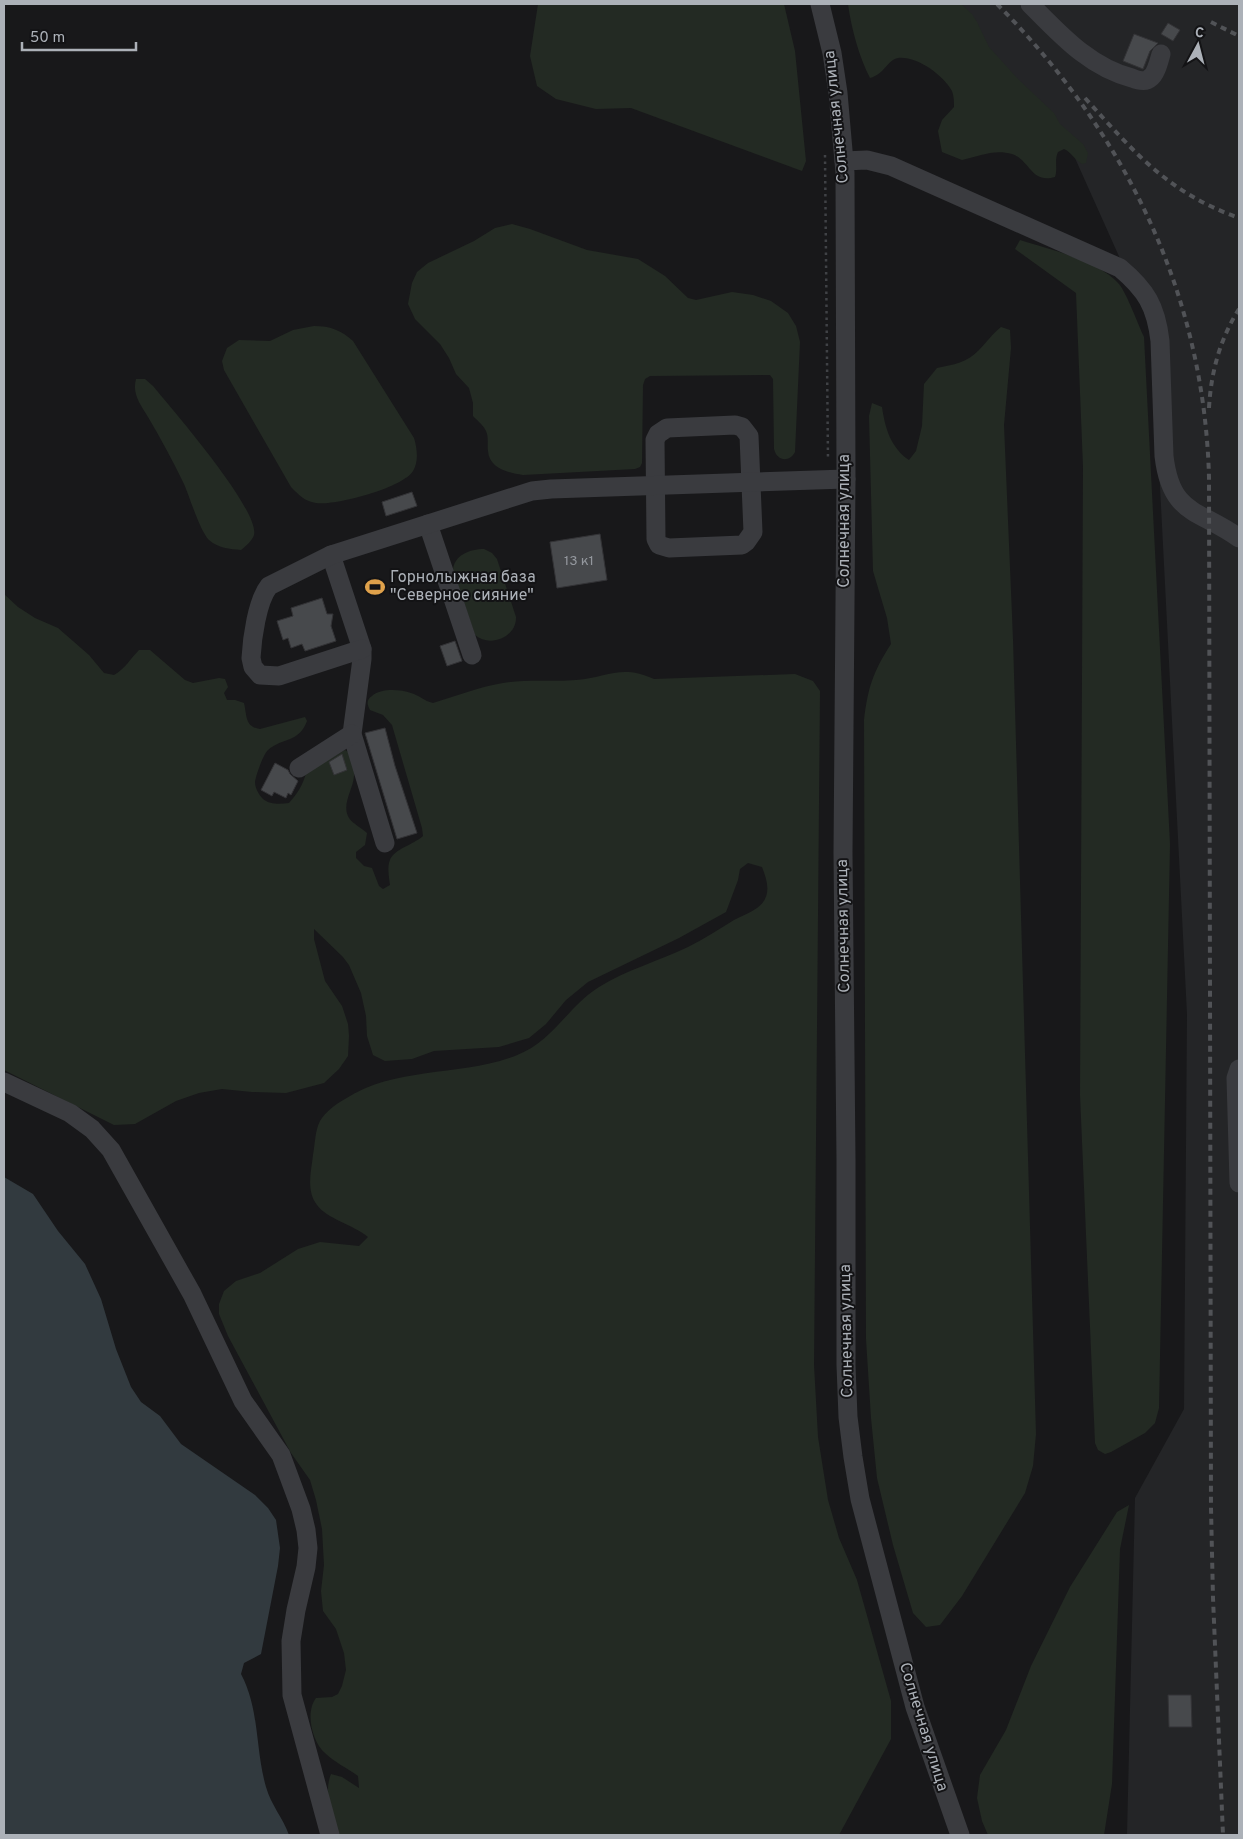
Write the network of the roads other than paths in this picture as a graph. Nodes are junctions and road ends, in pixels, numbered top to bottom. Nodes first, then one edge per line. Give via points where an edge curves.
1 (820, 4) edge
2 (1030, 4) edge
3 (1161, 54) dead end
4 (844, 161) junction
5 (846, 480) junction
6 (752, 483) junction
7 (656, 486) junction
8 (428, 524) junction
9 (1219, 526) junction
10 (1239, 526) edge
11 (1239, 538) edge
12 (331, 555) junction
13 (362, 649) junction
14 (472, 655) dead end
15 (352, 734) junction
16 (299, 768) dead end
17 (386, 843) dead end
18 (1239, 1069) edge
19 (4, 1082) edge
20 (1239, 1183) edge
21 (330, 1835) edge
22 (960, 1835) edge

1 - 4 street, Солнечная улица via 832,53
2 - 3 street via 1084,55 1126,77 1141,81 1150,78
4 - 5 street, Солнечная улица
4 - 9 street via 867,160 891,166 1120,268 1137,282 1148,296 1158,323 1164,456 1168,478 1184,506
5 - 6 street
5 - 22 street, Солнечная улица via 843,853 848,1416 860,1499 910,1689
6 - 7 street
6 - 7 street via 749,436 742,426 696,427 667,428 658,434
6 - 7 street via 753,532 746,542 669,548 659,545 656,539
7 - 8 street via 532,492
8 - 12 street
8 - 14 street
9 - 10 street
9 - 11 street
12 - 13 street
12 - 13 street via 265,591 260,602 251,664 260,675 280,676
13 - 15 street
15 - 16 street
15 - 17 street
18 - 20 street via 1236,1078
19 - 21 street via 70,1114 92,1129 111,1150 192,1294 243,1401 281,1455 301,1509 308,1548 291,1641 292,1695

